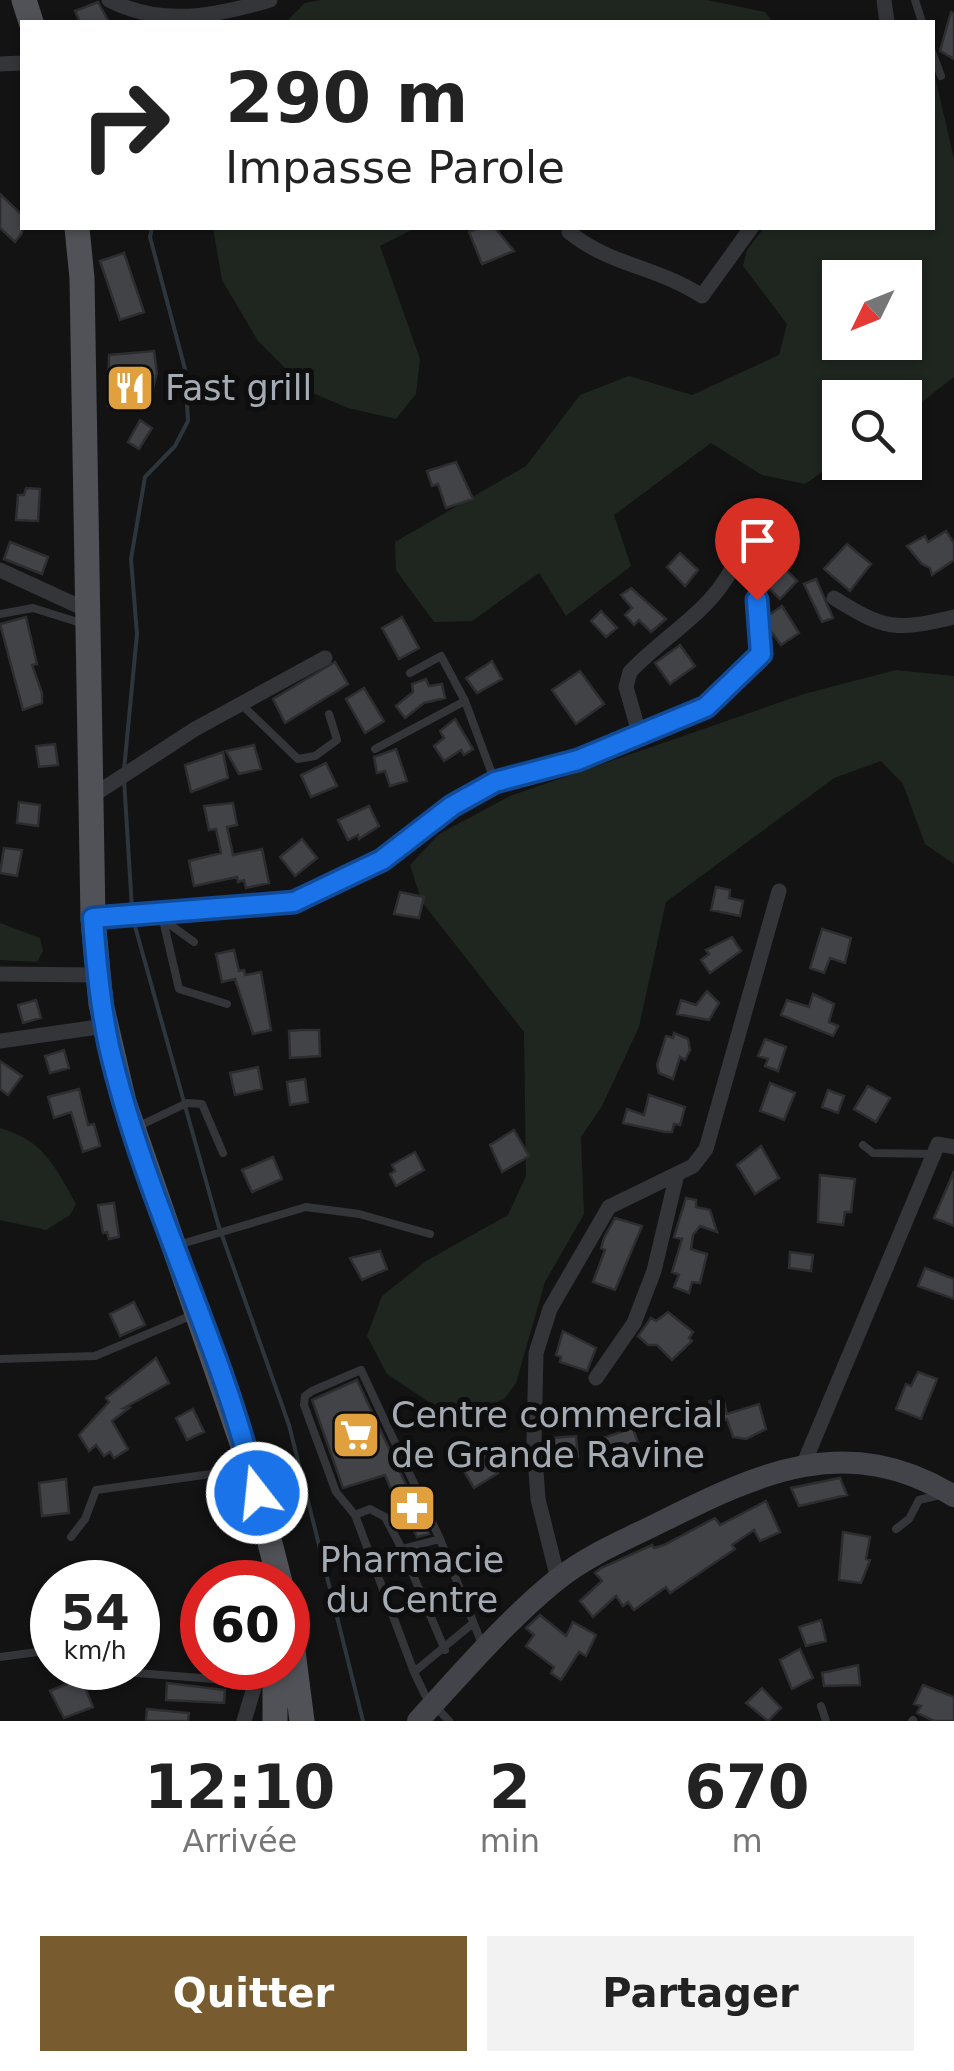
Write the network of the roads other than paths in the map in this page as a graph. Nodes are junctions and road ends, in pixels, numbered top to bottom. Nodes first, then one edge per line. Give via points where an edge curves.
1 (110, 0) edge
2 (270, 0) edge
3 (222, 12) edge
4 (935, 61) edge
5 (940, 76) dead end
6 (77, 230) edge
7 (750, 230) edge
8 (568, 232) dead end
9 (739, 554) dead end
10 (0, 570) edge
11 (834, 598) dead end
12 (757, 600) dead end
13 (0, 614) edge
14 (954, 617) edge
15 (88, 618) junction
16 (326, 658) dead end
17 (410, 672) dead end
18 (465, 701) junction
19 (241, 704) junction
20 (329, 714) dead end
21 (640, 736) junction
22 (376, 749) dead end
23 (495, 782) junction
24 (92, 796) junction
25 (779, 891) dead end
26 (158, 916) junction
27 (93, 918) junction
28 (194, 942) dead end
29 (0, 974) edge
30 (97, 974) junction
31 (227, 1004) dead end
32 (105, 1026) junction
33 (0, 1041) edge
34 (132, 1129) junction
35 (862, 1144) dead end
36 (954, 1148) edge
37 (223, 1152) dead end
38 (934, 1154) junction
39 (676, 1174) junction
40 (430, 1234) dead end
41 (175, 1246) junction
42 (199, 1312) junction
43 (0, 1359) edge
44 (596, 1378) dead end
45 (804, 1463) junction
46 (251, 1468) junction
47 (952, 1494) edge
48 (354, 1515) junction
49 (896, 1529) dead end
50 (72, 1537) dead end
51 (440, 1539) junction
52 (402, 1548) junction
53 (271, 1560) edge
54 (558, 1579) junction
55 (472, 1624) junction
56 (446, 1650) junction
57 (486, 1652) junction
58 (30, 1653) edge
59 (0, 1656) edge
60 (414, 1672) junction
61 (256, 1690) edge
62 (267, 1690) edge
63 (298, 1690) edge
64 (821, 1706) dead end
65 (434, 1715) edge
66 (244, 1721) edge
67 (274, 1721) edge
68 (302, 1721) edge
69 (826, 1721) edge

1 - 3 street via 131,12 169,18
2 - 3 street
4 - 5 lane
6 - 15 main road
7 - 8 street via 702,296 655,270 607,258
9 - 21 street via 713,602 630,672 626,687
10 - 15 street
11 - 14 street via 892,628
12 - 21 street via 761,654 706,707
13 - 15 lane via 34,608
15 - 24 main road
16 - 19 street
17 - 18 lane via 441,656
18 - 22 lane
18 - 23 lane
19 - 20 lane via 298,760 337,740
19 - 24 street
21 - 23 street
23 - 26 street via 382,860 294,902
24 - 27 main road
25 - 39 street via 706,1148 693,1166
26 - 27 street
26 - 28 lane
26 - 31 lane via 179,989
27 - 30 main road
29 - 30 street
30 - 32 main road
32 - 33 street
32 - 34 main road
34 - 37 lane via 182,1105 202,1104
34 - 41 main road
35 - 38 lane via 872,1153
36 - 38 street via 938,1144
38 - 45 street
39 - 44 street via 654,1271 634,1323
39 - 54 street via 609,1207 550,1308 536,1352 538,1499
40 - 41 lane via 306,1207
41 - 42 main road
42 - 43 lane via 95,1356
42 - 46 main road
45 - 47 main road via 896,1466
45 - 54 main road via 718,1493
46 - 50 lane via 96,1490
46 - 53 main road
47 - 49 lane via 920,1500
48 - 51 lane via 336,1492 304,1404 312,1391 361,1370
48 - 52 lane via 370,1509 386,1517
48 - 60 lane
51 - 52 lane
51 - 55 lane
52 - 56 lane
54 - 57 main road
55 - 56 lane
55 - 57 lane
56 - 60 lane
57 - 65 main road
58 - 59 lane
60 - 65 lane
61 - 66 street
62 - 67 main road
63 - 68 main road
64 - 69 lane

